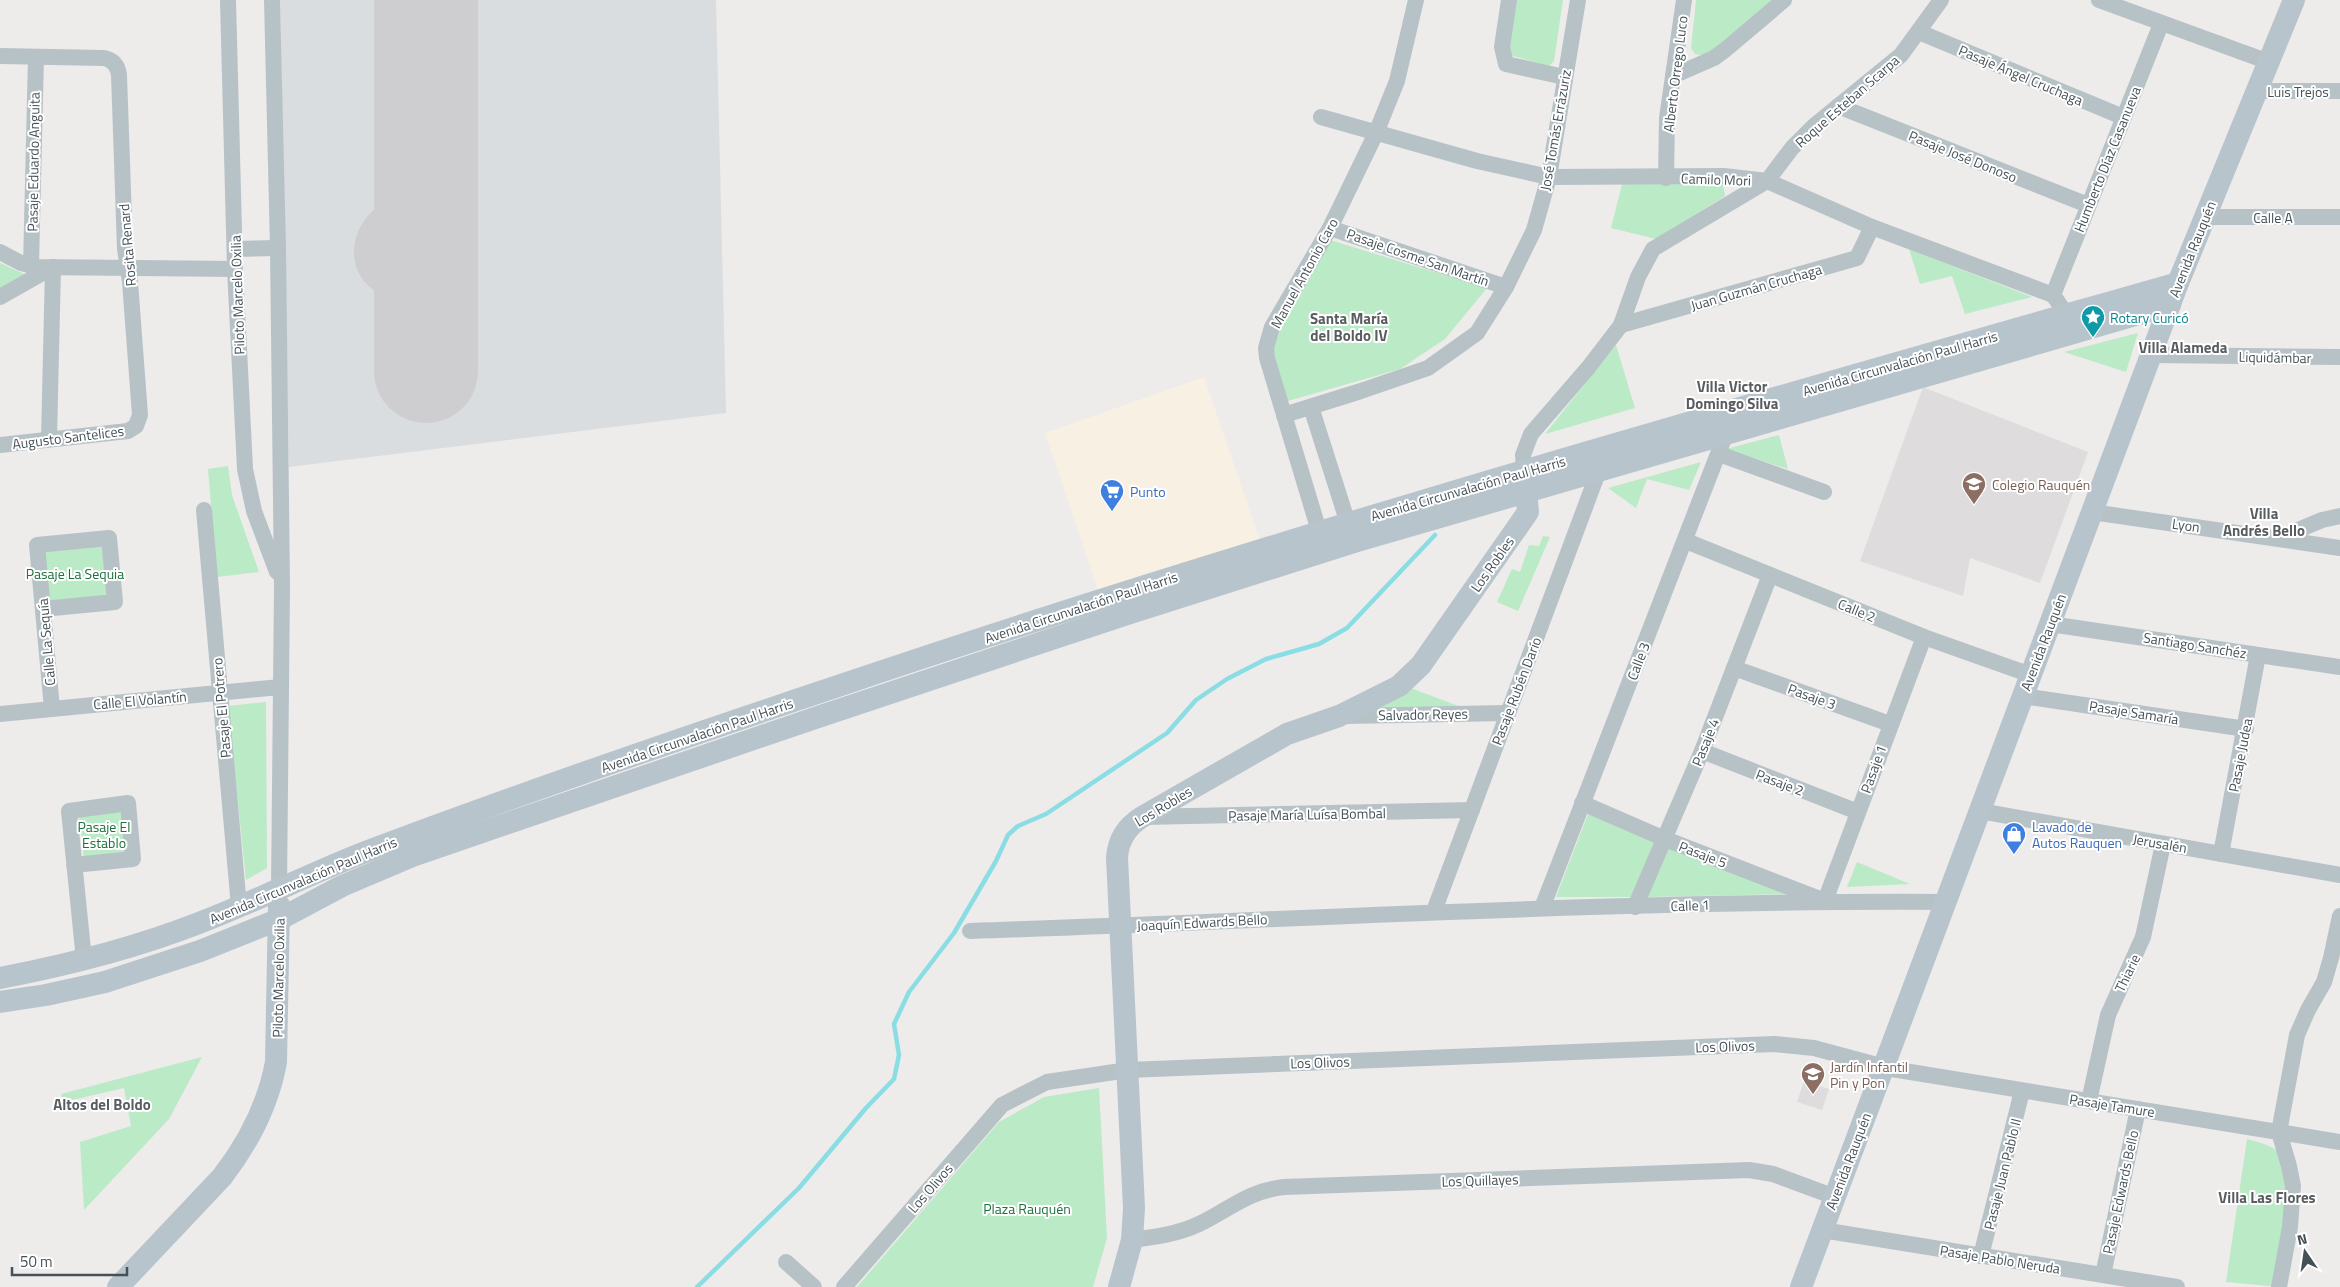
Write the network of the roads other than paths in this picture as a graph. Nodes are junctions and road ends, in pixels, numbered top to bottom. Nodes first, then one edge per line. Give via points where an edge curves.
1 (228, 0) edge
2 (272, 0) edge
3 (1416, 0) edge
4 (1509, 0) edge
5 (1578, 0) edge
6 (1684, 0) edge
7 (1784, 0) edge
8 (1941, 0) edge
9 (2100, 0) edge
10 (2294, 0) edge
11 (2161, 24) junction
12 (1919, 32) junction
13 (0, 56) edge
14 (36, 57) junction
15 (2269, 62) junction
16 (1674, 76) junction
17 (1564, 77) junction
18 (2257, 91) junction
19 (2340, 91) edge
20 (1838, 106) junction
21 (1321, 117) dead end
22 (2124, 117) junction
23 (1376, 132) junction
24 (1548, 177) junction
25 (1666, 178) junction
26 (1767, 181) junction
27 (2088, 205) junction
28 (2205, 217) junction
29 (2340, 217) edge
30 (1872, 227) junction
31 (1330, 228) junction
32 (278, 248) junction
33 (235, 249) junction
34 (0, 252) edge
35 (31, 266) junction
36 (53, 267) junction
37 (128, 267) junction
38 (235, 269) junction
39 (2178, 283) junction
40 (1506, 287) junction
41 (2053, 295) junction
42 (0, 297) edge
43 (2170, 305) junction
44 (2070, 324) junction
45 (1621, 325) junction
46 (2151, 356) junction
47 (2340, 357) edge
48 (1311, 407) junction
49 (1284, 415) junction
50 (1729, 422) junction
51 (136, 426) joint
52 (49, 439) junction
53 (0, 445) edge
54 (1719, 454) junction
55 (1599, 470) junction
56 (1525, 481) junction
57 (1824, 492) dead end
58 (204, 510) dead end
59 (2092, 512) junction
60 (2340, 516) edge
61 (1351, 532) junction
62 (2279, 538) junction
63 (1686, 540) junction
64 (1323, 542) junction
65 (2340, 548) edge
66 (1770, 575) junction
67 (282, 585) junction
68 (43, 609) junction
69 (2050, 624) junction
70 (1924, 637) junction
71 (2258, 655) junction
72 (2340, 667) edge
73 (1734, 668) junction
74 (2031, 675) junction
75 (280, 687) junction
76 (220, 693) junction
77 (2023, 696) junction
78 (52, 709) junction
79 (1508, 713) junction
80 (0, 714) edge
81 (1339, 716) junction
82 (1890, 724) junction
83 (2246, 729) junction
84 (1702, 751) junction
85 (1582, 803) junction
86 (1472, 810) junction
87 (1980, 811) junction
88 (1858, 812) junction
89 (1142, 818) junction
90 (1665, 839) junction
91 (2163, 844) junction
92 (2222, 854) junction
93 (74, 865) junction
94 (2340, 875) edge
95 (279, 889) junction
96 (1825, 901) junction
97 (1946, 902) junction
98 (239, 907) junction
99 (1635, 907) junction
100 (1542, 908) junction
101 (1434, 912) junction
102 (2340, 916) edge
103 (280, 919) junction
104 (1120, 926) junction
105 (970, 930) dead end
106 (84, 960) junction
107 (0, 978) edge
108 (0, 1002) edge
109 (1884, 1067) junction
110 (1128, 1070) junction
111 (2022, 1091) junction
112 (2088, 1101) junction
113 (2138, 1109) junction
114 (2279, 1132) junction
115 (2340, 1142) edge
116 (1835, 1197) junction
117 (1822, 1230) junction
118 (1132, 1240) junction
119 (1981, 1256) junction
120 (786, 1262) dead end
121 (2103, 1275) junction
122 (118, 1287) edge
123 (814, 1287) edge
124 (844, 1287) edge
125 (1119, 1287) edge
126 (1801, 1287) edge
127 (2177, 1287) edge
128 (2279, 1287) edge

1 - 33 street, Piloto Marcelo Oxilia
2 - 32 street, Piloto Marcelo Oxilia
3 - 23 street, Manuel Antonio Caro via 1397,81
4 - 17 street via 1502,48 1506,64
5 - 17 street, José Tomás Errázuriz
6 - 16 street, Alberto Orrego Luco
7 - 16 street via 1714,58
8 - 12 street, Roque Esteban Scarpa
9 - 11 street
10 - 15 main road, Avenida Rauquén
11 - 15 street
11 - 22 street, Humberto Díaz Casanueva
12 - 20 street, Roque Esteban Scarpa via 1901,55
12 - 22 street, Pasaje Ángel Cruchaga
13 - 14 street
14 - 35 street, Pasaje Eduardo Anguita
14 - 37 street, Rosita Renard via 104,58 114,63 119,75 124,249
15 - 18 main road, Avenida Rauquén
16 - 25 street, Alberto Orrego Luco via 1667,118
17 - 24 street, José Tomás Errázuriz
18 - 19 street, Luis Trejos
18 - 28 main road, Avenida Rauquén
20 - 26 street, Roque Esteban Scarpa via 1792,148
20 - 27 street, Pasaje José Donoso
21 - 23 street, Camilo Mori
22 - 27 street, Humberto Díaz Casanueva
23 - 24 street, Camilo Mori
23 - 31 street, Manuel Antonio Caro
24 - 25 street, Camilo Mori
24 - 40 street, José Tomás Errázuriz via 1534,230
25 - 26 street, Camilo Mori via 1724,176
26 - 30 street, Camilo Mori
26 - 45 street, Roque Esteban Scarpa via 1654,249 1638,277
27 - 41 street, Humberto Díaz Casanueva
28 - 29 street, Calle A
28 - 39 main road, Avenida Rauquén
30 - 41 street, Camilo Mori
30 - 45 street, Juan Guzmán Cruchaga via 1857,258
31 - 40 street, Pasaje Cosme San Martín
31 - 49 street, Manuel Antonio Caro via 1267,338 1267,358
32 - 33 street
32 - 67 street, Piloto Marcelo Oxilia
33 - 38 street, Piloto Marcelo Oxilia
34 - 35 street
35 - 36 street
36 - 37 street
36 - 42 street
36 - 52 street
37 - 38 street
37 - 51 street, Rosita Renard via 140,415
38 - 67 street, Piloto Marcelo Oxilia via 245,469 254,511
39 - 43 main road, Avenida Rauquén
39 - 44 main road, Avenida Circunvalación Paul Harris
40 - 48 street, José Tomás Errázuriz via 1477,333 1428,368
41 - 44 street
43 - 44 main road, Avenida Circunvalación Paul Harris
43 - 46 main road, Avenida Rauquén
44 - 50 main road, Avenida Circunvalación Paul Harris
45 - 56 street, Roque Esteban Scarpa via 1531,434 1523,455
46 - 47 street, Liquidámbar
46 - 59 main road, Avenida Rauquén
48 - 49 street, José Tomás Errázuriz
48 - 61 street
49 - 64 street, Manuel Antonio Caro
50 - 54 street, Calle 3
50 - 55 main road, Avenida Circunvalación Paul Harris
50 - 56 main road, Avenida Circunvalación Paul Harris
51 - 52 street, Augusto Santelices via 123,431
52 - 53 street, Augusto Santelices
54 - 57 street
54 - 63 street, Calle 3
55 - 56 main road, Avenida Circunvalación Paul Harris
55 - 79 street, Pasaje Rubén Darío
56 - 61 main road, Avenida Circunvalación Paul Harris via 1434,520
56 - 81 main road, Los Robles via 1528,512 1422,665 1399,686
58 - 76 street, Pasaje El Potrero
59 - 62 street, Lyon
59 - 69 main road, Avenida Rauquén
60 - 62 street
61 - 64 main road, Avenida Circunvalación Paul Harris
62 - 65 street, Lyon
63 - 66 street, Calle 2
63 - 85 street, Calle 3
64 - 95 main road, Avenida Circunvalación Paul Harris via 1255,550 837,686 404,838
64 - 103 main road, Avenida Circunvalación Paul Harris via 1126,614 415,855 342,886
66 - 70 street, Calle 2
66 - 73 street, Pasaje 4
67 - 75 street, Piloto Marcelo Oxilia
68 - 68 street, Calle La Sequía via 37,545 108,538 115,602
68 - 78 street, Calle La Sequía
69 - 71 street, Santiago Sanchéz
69 - 74 main road, Avenida Rauquén
70 - 74 street, Calle 2
70 - 82 street, Pasaje 1
71 - 72 street, Santiago Sanchéz
71 - 83 street, Pasaje Judea
73 - 82 street, Pasaje 3
73 - 84 street, Pasaje 4
74 - 77 main road, Avenida Rauquén
75 - 76 street, Calle El Volantín
75 - 95 street, Piloto Marcelo Oxilia
76 - 78 street, Calle El Volantín
76 - 98 street, Pasaje El Potrero
77 - 83 street, Pasaje Samaría
77 - 87 main road, Avenida Rauquén
78 - 80 street, Calle El Volantín
79 - 81 street, Salvador Reyes
79 - 86 street, Pasaje Rubén Darío
81 - 89 main road, Los Robles via 1287,734
82 - 88 street, Pasaje 1
83 - 92 street, Pasaje Judea
84 - 88 street, Pasaje 2
84 - 90 street, Pasaje 4
85 - 90 street, Pasaje 5
85 - 100 street, Calle 3
86 - 89 street, Pasaje María Luísa Bombal
86 - 101 street, Pasaje Rubén Darío
87 - 91 street, Jerusalén
87 - 97 main road, Avenida Rauquén
88 - 96 street, Pasaje 1
89 - 104 main road, Los Robles via 1124,834 1118,850
90 - 96 street, Pasaje 5
90 - 99 street, Pasaje 4
91 - 92 street, Jerusalén
91 - 112 street, Thiarie via 2143,937 2108,1016
92 - 94 street, Jerusalén
93 - 93 street via 69,811 128,803 133,859
93 - 106 street
95 - 98 main road, Avenida Circunvalación Paul Harris
95 - 103 main road, Piloto Marcelo Oxilia
96 - 97 street, Calle 1
96 - 99 street, Calle 1
97 - 109 main road, Avenida Rauquén
98 - 106 main road, Avenida Circunvalación Paul Harris via 162,937
99 - 100 street, Calle 1
100 - 101 street, Calle 1
101 - 104 street, Joaquín Edwards Bello
102 - 114 street via 2324,982 2297,1036
103 - 108 main road, Avenida Circunvalación Paul Harris via 140,972 69,991
103 - 122 main road, Piloto Marcelo Oxilia via 276,1062 259,1120 222,1177
104 - 105 street, Joaquín Edwards Bello
104 - 110 main road, Los Robles
106 - 107 main road, Avenida Circunvalación Paul Harris
109 - 110 street, Los Olivos via 1814,1048 1774,1044
109 - 111 street, Pasaje Tamure
109 - 116 main road, Avenida Rauquén
110 - 118 main road, Los Robles via 1134,1208
110 - 124 street, Los Olivos via 1047,1082 1002,1105
111 - 112 street, Pasaje Tamure
111 - 119 street, Pasaje Juan Pablo II
112 - 113 street, Pasaje Tamure
113 - 114 street, Pasaje Tamure
113 - 121 street, Pasaje Edwards Bello
114 - 115 street, Pasaje Tamure
114 - 128 street via 2293,1186 2290,1227
116 - 117 main road, Avenida Rauquén
116 - 118 street, Los Quillayes via 1773,1174 1750,1170 1284,1187 1246,1197 1183,1231
117 - 119 street, Pasaje Pablo Neruda
117 - 126 main road, Avenida Rauquén
118 - 125 main road, Los Robles
119 - 121 street, Pasaje Pablo Neruda
120 - 123 street
121 - 127 street, Pasaje Pablo Neruda

